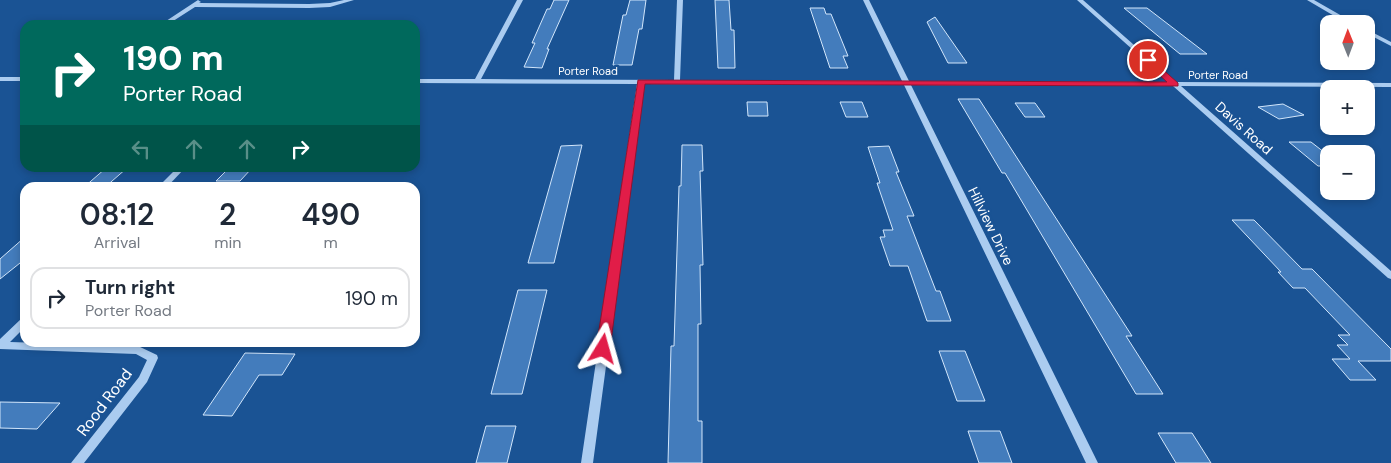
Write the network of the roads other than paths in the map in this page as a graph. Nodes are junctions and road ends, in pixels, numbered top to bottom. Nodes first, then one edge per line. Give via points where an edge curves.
1 (200, 0) edge
2 (350, 0) edge
3 (520, 0) edge
4 (680, 0) edge
5 (866, 0) edge
6 (1080, 0) edge
7 (1310, 0) edge
8 (193, 5) junction
9 (1337, 15) edge
10 (170, 20) edge
11 (1375, 36) edge
12 (1391, 44) edge
13 (0, 79) edge
14 (20, 79) edge
15 (420, 81) edge
16 (476, 81) junction
17 (641, 82) junction
18 (677, 82) junction
19 (906, 84) junction
20 (1175, 84) junction
21 (1391, 85) edge
22 (177, 172) edge
23 (167, 182) edge
24 (1391, 276) edge
25 (20, 326) edge
26 (0, 345) edge
27 (20, 346) edge
28 (55, 347) edge
29 (153, 358) joint
30 (77, 463) edge
31 (587, 463) edge
32 (1092, 463) edge

1 - 8 street
2 - 8 street via 309,6
3 - 16 street
4 - 18 street
5 - 19 street, Hillview Drive
6 - 20 street, Davis Road
7 - 9 street
8 - 10 street
11 - 12 street
13 - 14 street
15 - 16 street, Porter Road
16 - 17 street, Porter Road
17 - 18 street, Porter Road
17 - 31 street
18 - 19 street, Porter Road
19 - 20 street, Porter Road
19 - 32 street, Hillview Drive
20 - 21 street, Porter Road
20 - 24 street, Davis Road
22 - 23 street
25 - 26 street
26 - 27 street
28 - 29 street via 138,350
29 - 30 street, Rood Road via 143,379

